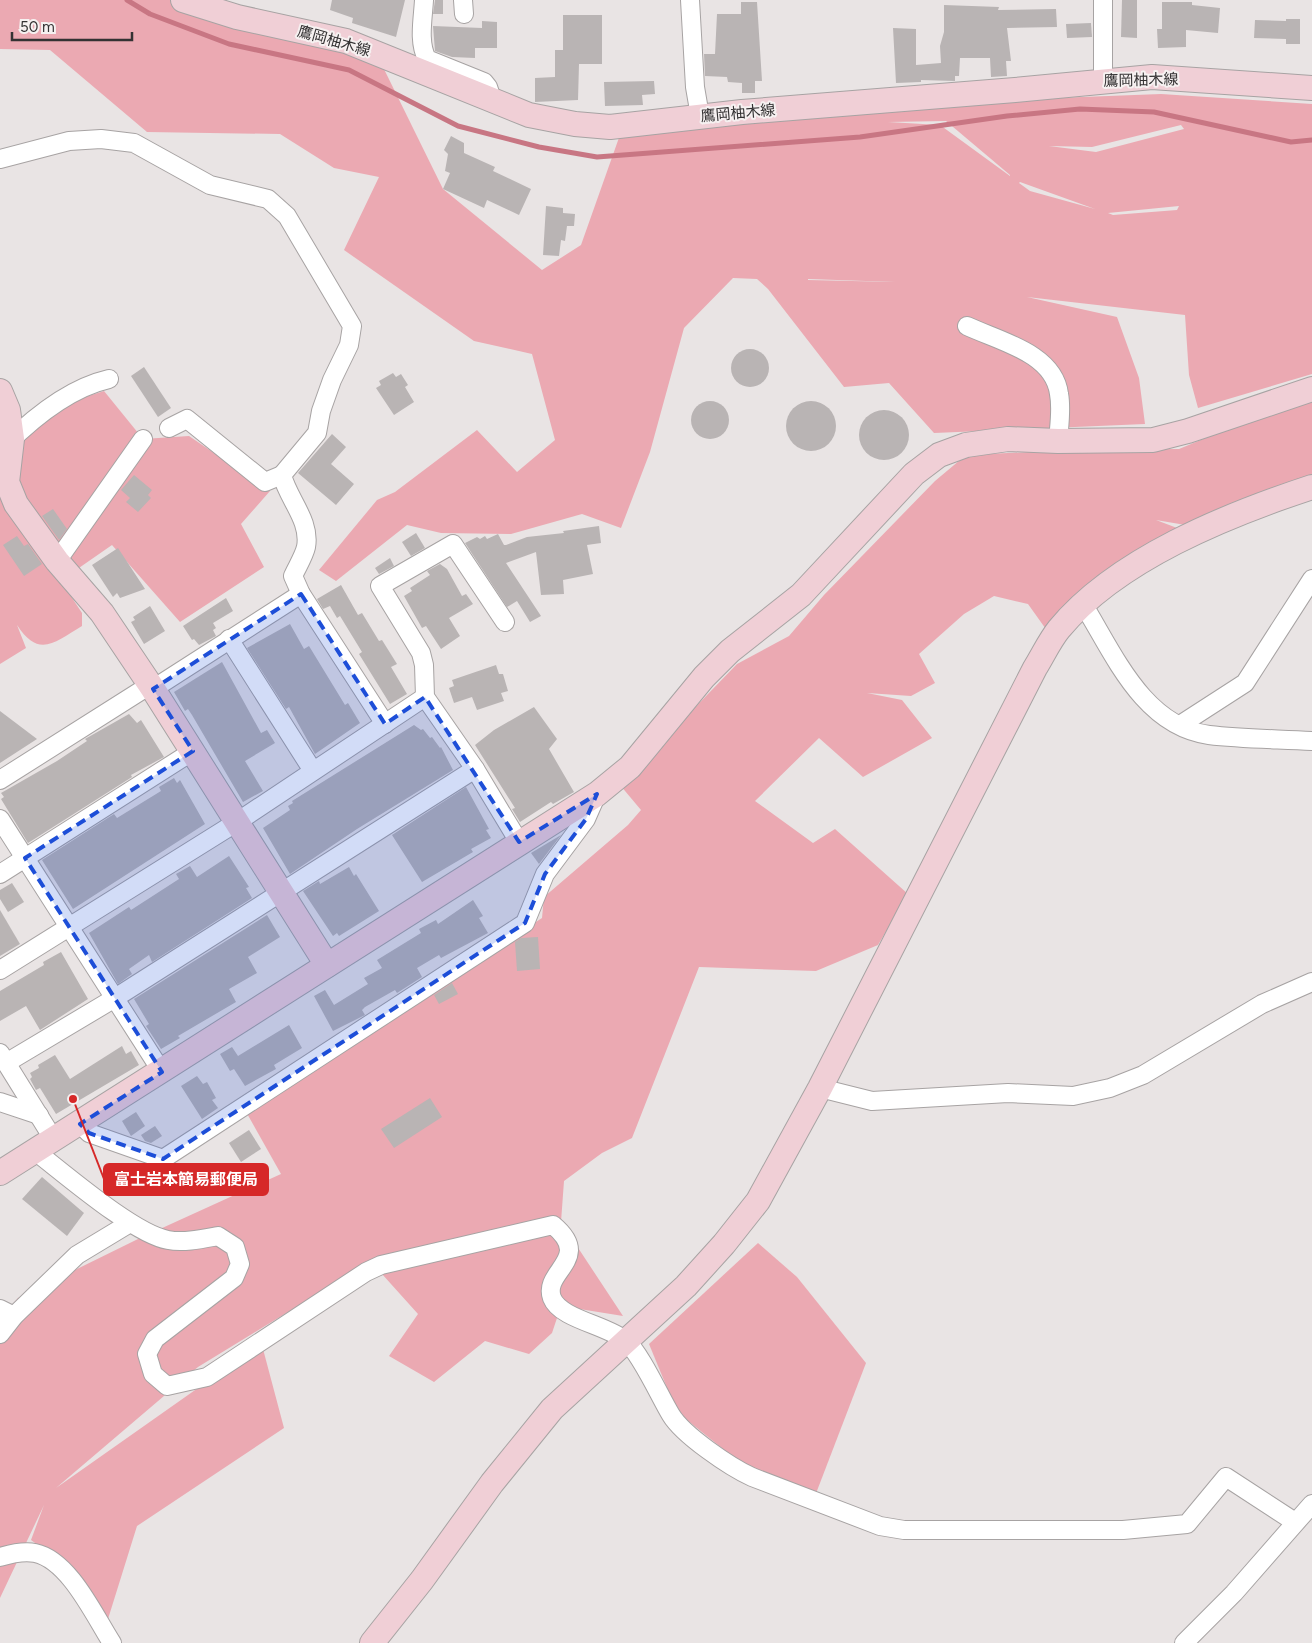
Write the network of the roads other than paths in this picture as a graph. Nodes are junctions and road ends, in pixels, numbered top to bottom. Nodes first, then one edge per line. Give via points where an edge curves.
1 (183, 0) edge
2 (424, 0) edge
3 (690, 0) edge
4 (1103, 0) edge
5 (1103, 80) junction
6 (1312, 88) edge
7 (492, 99) junction
8 (700, 116) junction
9 (0, 159) edge
10 (967, 326) dead end
11 (109, 379) dead end
12 (1312, 389) edge
13 (0, 391) edge
14 (169, 428) dead end
15 (143, 439) dead end
16 (1058, 441) junction
17 (6, 445) edge
18 (282, 474) junction
19 (1312, 487) edge
20 (57, 562) junction
21 (1312, 579) edge
22 (301, 594) junction
23 (1083, 604) junction
24 (505, 622) dead end
25 (229, 639) junction
26 (152, 687) junction
27 (425, 697) junction
28 (385, 724) junction
29 (1180, 725) junction
30 (1312, 742) edge
31 (193, 751) junction
32 (475, 769) junction
33 (313, 772) junction
34 (0, 780) edge
35 (597, 794) junction
36 (0, 819) edge
37 (237, 822) junction
38 (519, 842) junction
39 (25, 858) junction
40 (0, 874) edge
41 (280, 893) junction
42 (69, 927) junction
43 (327, 965) junction
44 (0, 970) edge
45 (1312, 982) edge
46 (115, 998) junction
47 (3, 1058) edge
48 (162, 1072) junction
49 (820, 1088) junction
50 (0, 1102) edge
51 (39, 1115) junction
52 (80, 1124) junction
53 (45, 1145) junction
54 (0, 1173) edge
55 (130, 1223) junction
56 (7, 1313) edge
57 (0, 1334) edge
58 (627, 1341) junction
59 (1312, 1504) edge
60 (1295, 1522) junction
61 (0, 1557) edge
62 (112, 1643) edge
63 (372, 1643) edge
64 (1184, 1643) edge

1 - 7 street, 鷹岡柚木線 via 237,17 346,41
2 - 7 street via 422,42 427,59 484,82
3 - 8 street
4 - 5 street
5 - 6 street, 鷹岡柚木線 via 1152,76
5 - 8 street, 鷹岡柚木線
7 - 8 street, 鷹岡柚木線 via 529,115 610,127
9 - 18 street via 69,141 101,139 134,143 210,184 268,199 287,216 352,326 349,345 332,380 317,433
10 - 16 street via 1038,358 1051,372 1060,394
11 - 17 street via 89,384 66,396
12 - 16 street via 1154,440
13 - 17 street via 8,410
14 - 18 street via 187,419 265,482
15 - 20 street
16 - 35 street via 1008,439 982,442 966,445 932,460 914,474 801,595 730,651 704,677 630,767
17 - 20 street via 7,482 16,504
18 - 22 street via 285,488 305,525 306,547 293,576
19 - 23 street via 1203,528 1108,583
20 - 26 street via 102,613
21 - 29 street via 1245,683
22 - 25 street
22 - 28 street
23 - 29 street via 1136,690 1163,717
23 - 49 street via 1058,630 1035,668
24 - 27 street via 453,544 380,586 421,653
25 - 26 street
25 - 33 street
26 - 31 street
26 - 34 street
27 - 28 street
27 - 32 street
28 - 33 street
29 - 30 street via 1207,734
31 - 37 street
31 - 39 street
32 - 38 street
32 - 41 street
33 - 37 street
35 - 38 street
35 - 52 street via 586,819 545,874 525,923 163,1159 89,1133
36 - 39 street
37 - 41 street
37 - 42 street
38 - 43 street
39 - 40 street
39 - 42 street
41 - 43 street
41 - 46 street
42 - 44 street
42 - 46 street
43 - 48 street
45 - 49 street via 1262,1004 1143,1075 1110,1088 1073,1096 1008,1092 872,1101
46 - 47 street
46 - 48 street
47 - 51 street
48 - 52 street
49 - 58 street via 752,1208 686,1286
50 - 51 street
51 - 53 street
52 - 53 street
53 - 54 street
53 - 55 street
55 - 56 street via 77,1255
55 - 58 street via 168,1240 190,1241 218,1236 235,1247 240,1264 234,1278 155,1339 147,1354 153,1374 167,1386 207,1377 381,1265 554,1225 566,1236 569,1246 568,1257 553,1284 551,1296 558,1309
56 - 57 street
58 - 60 street via 672,1418 733,1468 880,1526 904,1530 1123,1530 1186,1524 1226,1477
58 - 63 street via 552,1409
59 - 60 street
60 - 64 street via 1234,1593
61 - 62 street via 34,1552 50,1558 75,1583

